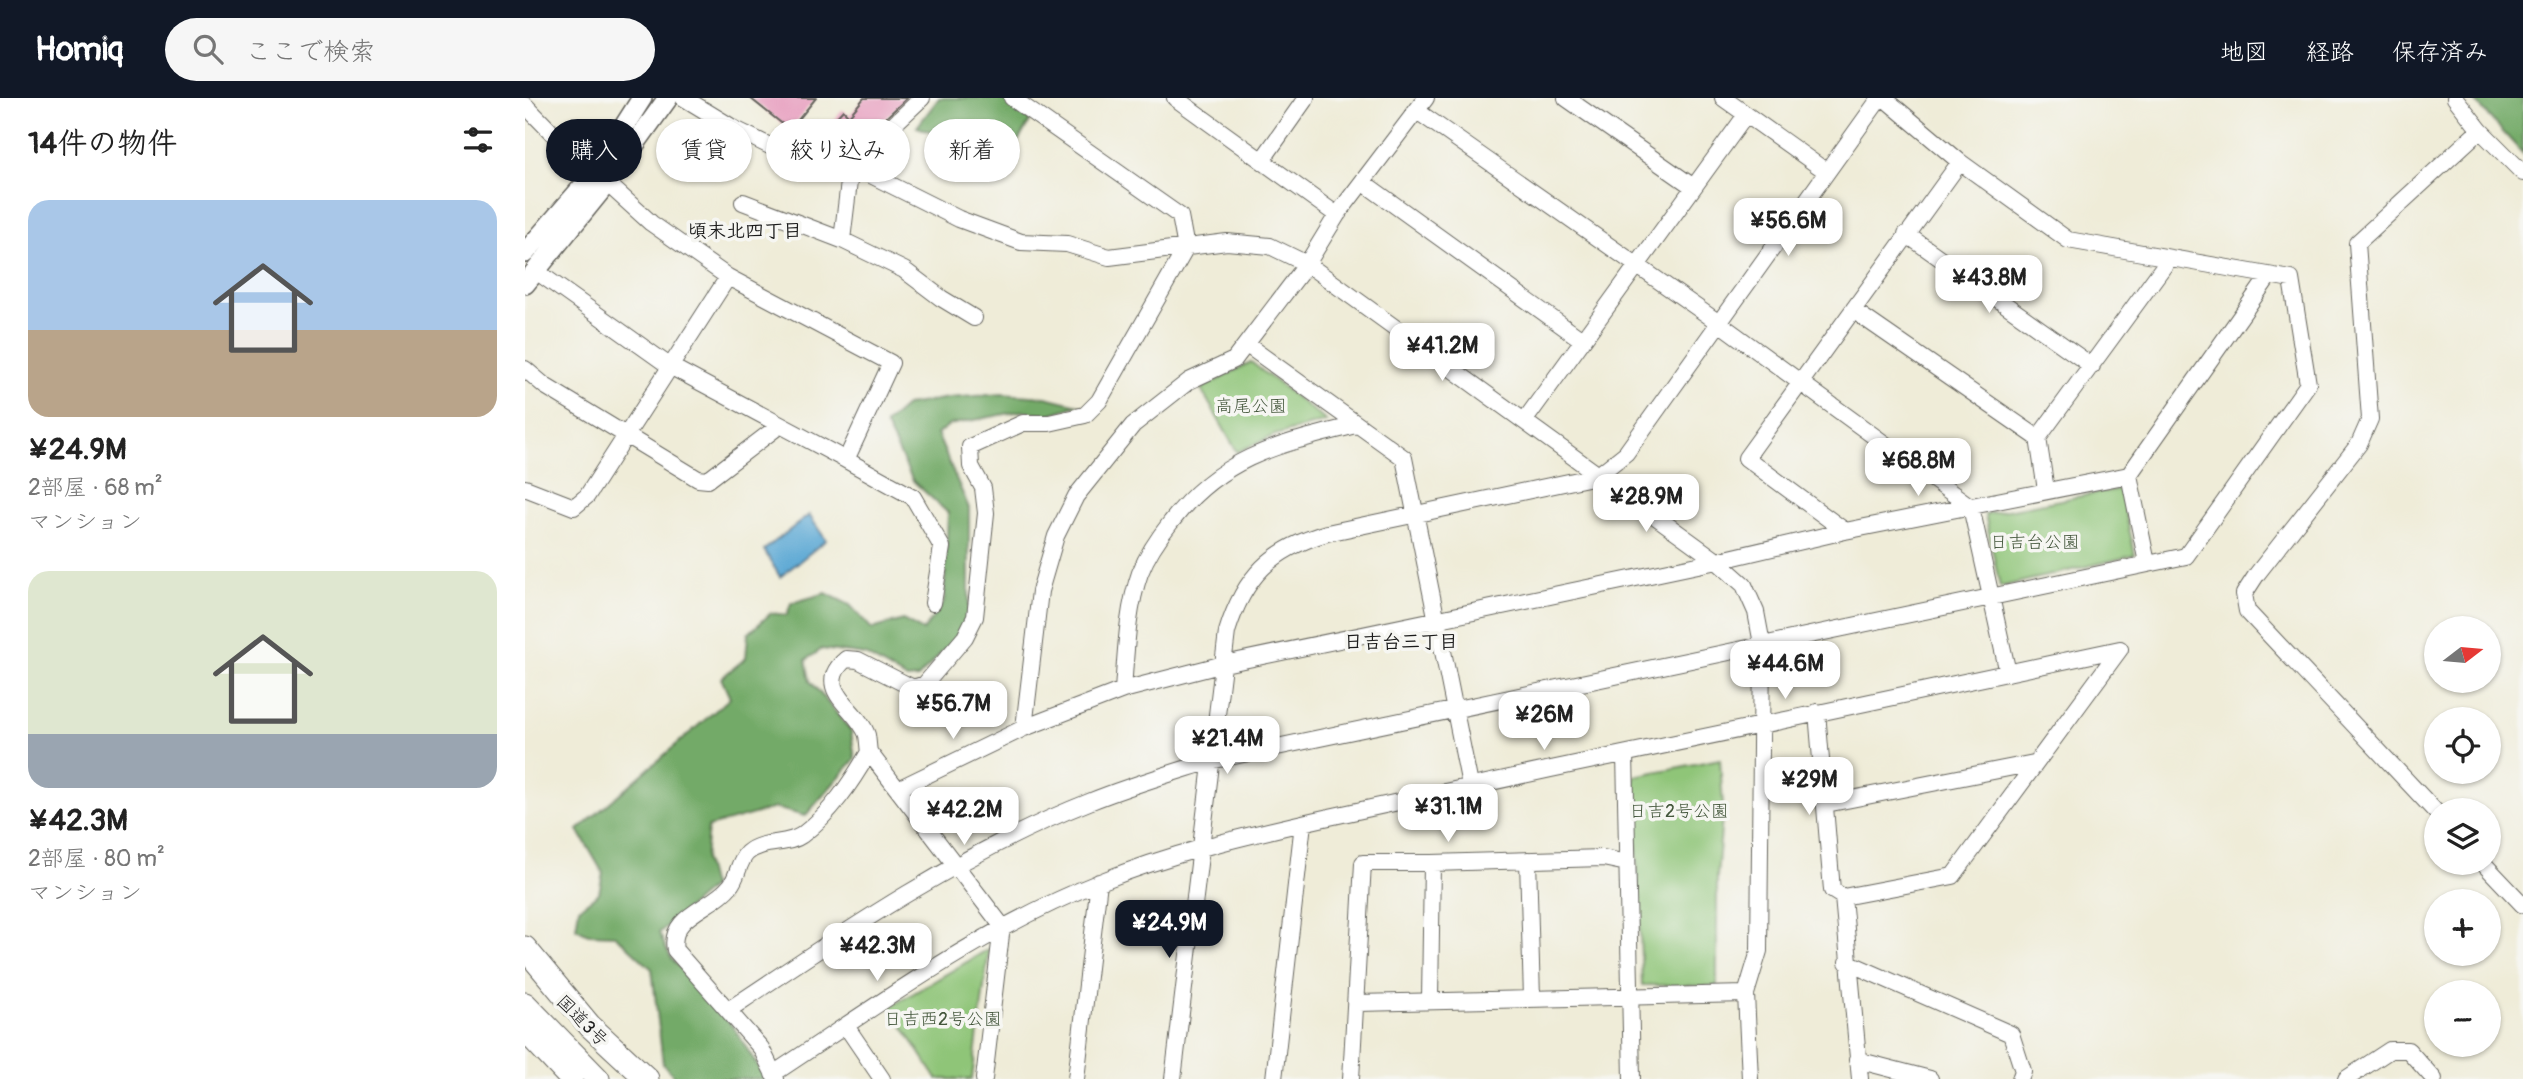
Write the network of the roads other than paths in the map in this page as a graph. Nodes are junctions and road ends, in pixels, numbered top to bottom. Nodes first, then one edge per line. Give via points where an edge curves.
1 (642, 98) edge
2 (668, 98) edge
3 (684, 98) edge
4 (922, 98) edge
5 (1012, 98) edge
6 (1175, 98) edge
7 (1306, 98) edge
8 (1566, 98) edge
9 (1723, 98) edge
10 (1882, 98) edge
11 (2455, 98) edge
12 (1421, 104) edge
13 (525, 105) edge
14 (1746, 115) junction
15 (631, 119) edge
16 (900, 119) edge
17 (546, 126) edge
18 (642, 129) edge
19 (2480, 130) junction
20 (766, 144) edge
21 (1263, 159) junction
22 (1960, 162) junction
23 (1827, 172) junction
24 (2523, 173) edge
25 (597, 182) edge
26 (598, 182) edge
27 (604, 182) edge
28 (849, 182) edge
29 (885, 182) edge
30 (1364, 183) junction
31 (1692, 186) junction
32 (743, 202) dead end
33 (1337, 215) junction
34 (1906, 234) junction
35 (842, 240) junction
36 (1186, 248) junction
37 (525, 253) edge
38 (2169, 258) junction
39 (1307, 264) junction
40 (1638, 266) junction
41 (2269, 276) junction
42 (531, 277) edge
43 (728, 277) junction
44 (1853, 310) junction
45 (974, 318) dead end
46 (1719, 323) junction
47 (1582, 340) junction
48 (1247, 345) junction
49 (668, 365) junction
50 (2092, 366) junction
51 (525, 369) edge
52 (1800, 383) junction
53 (1525, 420) junction
54 (780, 425) junction
55 (1356, 425) junction
56 (625, 436) junction
57 (2038, 438) junction
58 (846, 460) junction
59 (2129, 475) junction
60 (1597, 476) junction
61 (525, 488) edge
62 (2046, 491) junction
63 (1971, 507) junction
64 (1416, 515) junction
65 (1845, 531) junction
66 (1717, 561) junction
67 (2147, 563) junction
68 (1991, 598) junction
69 (933, 603) dead end
70 (1436, 621) junction
71 (1762, 644) junction
72 (1224, 664) junction
73 (2008, 673) junction
74 (1123, 690) junction
75 (1455, 709) junction
76 (1817, 712) junction
77 (1761, 725) junction
78 (1024, 727) junction
79 (869, 752) junction
80 (1625, 754) junction
81 (1210, 761) junction
82 (2034, 763) junction
83 (1471, 785) junction
84 (898, 789) junction
85 (2424, 799) edge
86 (1826, 804) junction
87 (1303, 823) junction
88 (1201, 846) junction
89 (1528, 860) junction
90 (1431, 863) junction
91 (1627, 863) junction
92 (955, 866) junction
93 (2494, 875) edge
94 (1099, 882) junction
95 (1843, 897) junction
96 (2523, 905) edge
97 (1002, 926) junction
98 (525, 948) edge
99 (1847, 962) junction
100 (525, 965) edge
101 (1746, 994) junction
102 (1630, 997) junction
103 (1532, 999) junction
104 (1430, 1000) junction
105 (1357, 1003) junction
106 (525, 1004) edge
107 (730, 1010) junction
108 (590, 1026) junction
109 (846, 1026) junction
110 (525, 1030) edge
111 (525, 1043) edge
112 (1857, 1060) junction
113 (774, 1077) edge
114 (559, 1079) edge
115 (571, 1079) edge
116 (599, 1079) edge
117 (637, 1079) edge
118 (647, 1079) edge
119 (882, 1079) edge
120 (984, 1079) edge
121 (1076, 1079) edge
122 (1173, 1079) edge
123 (1274, 1079) edge
124 (1351, 1079) edge
125 (1632, 1079) edge
126 (1749, 1079) edge
127 (1860, 1079) edge
128 (1930, 1079) edge
129 (2020, 1079) edge
130 (2347, 1079) edge
131 (2434, 1079) edge

1 - 15 main road
2 - 18 main road
3 - 20 street
4 - 16 street
5 - 36 street via 1180,216
6 - 21 street
7 - 21 street
8 - 31 street
9 - 14 street
10 - 22 street
10 - 23 street
11 - 19 street
12 - 30 street
12 - 40 street
13 - 17 street
14 - 23 street
14 - 31 street
19 - 24 street
19 - 85 street via 2357,243 2370,419 2359,444 2244,594 2247,611
21 - 33 street
22 - 34 street
22 - 38 street via 2068,240
23 - 46 street
25 - 37 main road
26 - 42 main road
27 - 43 street
28 - 35 street
29 - 36 street via 959,219 1021,242 1067,244 1109,257
30 - 33 street
30 - 47 street
31 - 40 street
32 - 35 street
33 - 39 street
34 - 44 street
34 - 50 street
35 - 45 street via 904,270
36 - 39 street via 1227,242 1271,246
36 - 79 street via 1099,401 1085,415 1023,423 970,447 971,466 983,488 986,513 975,617 965,637 925,684 913,688 858,660 846,659 832,678 838,695 866,733
38 - 41 street
38 - 50 street
39 - 48 street
39 - 53 street
40 - 46 street
40 - 47 street
41 - 59 street
41 - 67 street via 2291,279 2308,384 2186,556
42 - 49 street
43 - 49 street
43 - 58 street via 891,363
44 - 52 street
44 - 57 street
46 - 52 street
46 - 60 street via 1626,453
47 - 53 street
48 - 55 street
48 - 78 street via 1234,360 1189,381 1133,425 1076,496 1056,536 1040,591
49 - 54 street
49 - 56 street
50 - 57 street
51 - 56 street
52 - 63 street
52 - 65 street via 1746,458
53 - 60 street
54 - 56 street via 708,480 698,479
54 - 58 street
55 - 64 street via 1403,458
55 - 74 street via 1280,443 1245,458 1191,495 1140,572 1128,625
56 - 61 street via 587,496 574,507
57 - 62 street
58 - 69 street via 913,497 942,547
59 - 62 street
59 - 67 street
60 - 64 street
60 - 66 street
62 - 63 street
63 - 65 street
63 - 68 street
64 - 70 street
64 - 72 street via 1294,543 1268,560 1233,611
65 - 66 street
66 - 70 street
66 - 71 street via 1744,585 1756,612
67 - 68 street
68 - 71 street
68 - 73 street
70 - 72 street
70 - 75 street
71 - 75 street
71 - 77 street
72 - 74 street
72 - 81 street
73 - 76 street
73 - 82 street via 2120,649
74 - 78 street
75 - 81 street
75 - 83 street
76 - 77 street
76 - 86 street
77 - 80 street
77 - 101 street via 1759,951
78 - 84 street
79 - 84 street
79 - 107 street via 847,790 800,837 764,844 747,854 730,886 677,927 675,950
80 - 83 street
80 - 91 street
81 - 88 street
81 - 92 street via 1088,802
82 - 86 street
82 - 95 street via 1953,876
83 - 87 street
84 - 92 street
86 - 95 street via 1832,890
87 - 88 street
87 - 123 street
88 - 94 street
88 - 122 street
89 - 90 street
89 - 91 street via 1603,858
89 - 103 street
90 - 104 street
90 - 105 street via 1363,863
91 - 102 street
92 - 97 street
92 - 107 street via 846,930
93 - 96 street
94 - 97 street
94 - 121 street
95 - 99 street
97 - 109 street
97 - 120 street
98 - 108 highway
99 - 112 street
99 - 129 street via 2011,1034 2023,1071
100 - 108 highway, 国道3号
101 - 102 street
101 - 126 street
102 - 103 street
102 - 125 street
103 - 104 street
104 - 105 street
105 - 124 street
106 - 116 highway, 国道3号
107 - 113 street via 761,1048
108 - 117 highway, 国道3号
108 - 118 highway
109 - 113 street
109 - 119 street
110 - 115 highway
111 - 114 street
112 - 127 street
112 - 128 street
130 - 131 street via 2390,1050 2408,1050

